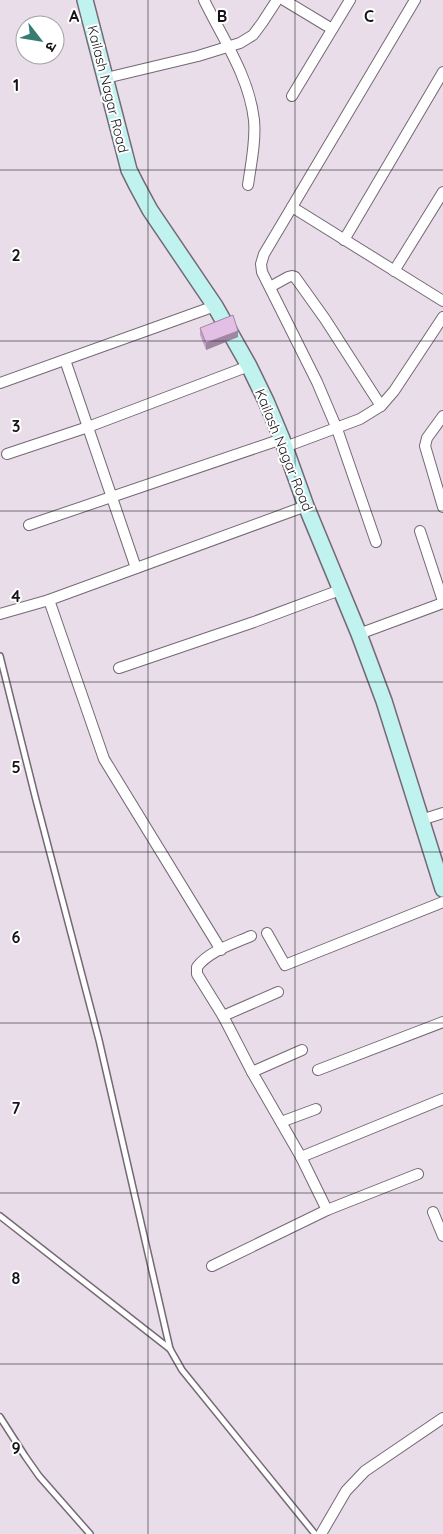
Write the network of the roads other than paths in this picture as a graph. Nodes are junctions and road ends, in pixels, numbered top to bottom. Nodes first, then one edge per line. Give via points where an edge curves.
1 (85, 0) edge
2 (204, 0) edge
3 (277, 0) edge
4 (284, 0) edge
5 (350, 0) edge
6 (415, 0) edge
7 (332, 29) junction
8 (230, 47) junction
9 (443, 72) edge
10 (106, 78) junction
11 (292, 96) dead end
12 (248, 185) dead end
13 (443, 192) edge
14 (292, 207) junction
15 (344, 240) junction
16 (394, 271) junction
17 (270, 287) junction
18 (443, 301) edge
19 (215, 306) junction
20 (443, 317) edge
21 (65, 360) junction
22 (249, 366) junction
23 (0, 383) edge
24 (381, 406) junction
25 (443, 416) edge
26 (88, 428) junction
27 (337, 429) junction
28 (284, 443) junction
29 (6, 454) dead end
30 (112, 497) junction
31 (306, 506) junction
32 (443, 507) edge
33 (29, 525) dead end
34 (420, 531) dead end
35 (376, 542) dead end
36 (136, 568) junction
37 (340, 590) junction
38 (49, 600) junction
39 (443, 602) edge
40 (0, 614) edge
41 (359, 634) junction
42 (0, 656) edge
43 (118, 668) dead end
44 (443, 813) edge
45 (421, 820) junction
46 (443, 889) edge
47 (443, 902) edge
48 (267, 933) dead end
49 (251, 936) dead end
50 (221, 950) junction
51 (278, 992) dead end
52 (223, 1016) junction
53 (443, 1022) edge
54 (302, 1050) dead end
55 (318, 1070) dead end
56 (252, 1072) junction
57 (443, 1099) edge
58 (316, 1109) dead end
59 (281, 1122) junction
60 (301, 1157) junction
61 (418, 1174) dead end
62 (327, 1210) junction
63 (433, 1212) dead end
64 (0, 1216) edge
65 (443, 1236) edge
66 (212, 1266) dead end
67 (170, 1349) junction
68 (0, 1417) edge
69 (443, 1418) edge
70 (90, 1534) edge
71 (314, 1534) edge
72 (321, 1534) edge

1 - 10 street, Kailash Nagar Road
2 - 8 street
3 - 8 street via 253,35
4 - 7 street
5 - 7 street
6 - 14 street
7 - 11 street
8 - 10 street
8 - 12 street via 251,102 254,121
9 - 15 street
10 - 19 street, Kailash Nagar Road via 136,184
13 - 16 street
14 - 15 street
14 - 17 street via 260,264
15 - 16 street
16 - 18 street
17 - 24 street via 288,277 295,277
17 - 27 street
19 - 21 street
19 - 22 street, Kailash Nagar Road
20 - 24 street
21 - 23 street
21 - 26 street
22 - 26 street
22 - 28 street, Kailash Nagar Road
24 - 27 street
25 - 32 street via 425,446
26 - 29 street
26 - 30 street
27 - 28 street
27 - 35 street
28 - 30 street
28 - 31 street, Kailash Nagar Road
30 - 33 street
30 - 36 street
31 - 36 street
31 - 37 street, Kailash Nagar Road
34 - 39 street
36 - 38 street
37 - 41 street, Kailash Nagar Road
37 - 43 street
38 - 40 street
38 - 50 street via 104,759
39 - 41 street
41 - 45 street, Kailash Nagar Road via 384,700
42 - 67 lane via 99,1040
44 - 45 street
45 - 46 street, Kailash Nagar Road
47 - 48 street via 285,965
49 - 50 street
50 - 52 street via 202,961 197,967 197,974
51 - 52 street
52 - 56 street
53 - 55 street
54 - 56 street
56 - 59 street
57 - 60 street
58 - 59 street
59 - 60 street
60 - 62 street
61 - 62 street
62 - 66 street
63 - 65 street
64 - 67 lane
67 - 71 lane via 182,1370
68 - 70 lane via 34,1470
69 - 72 street via 365,1471 346,1492

